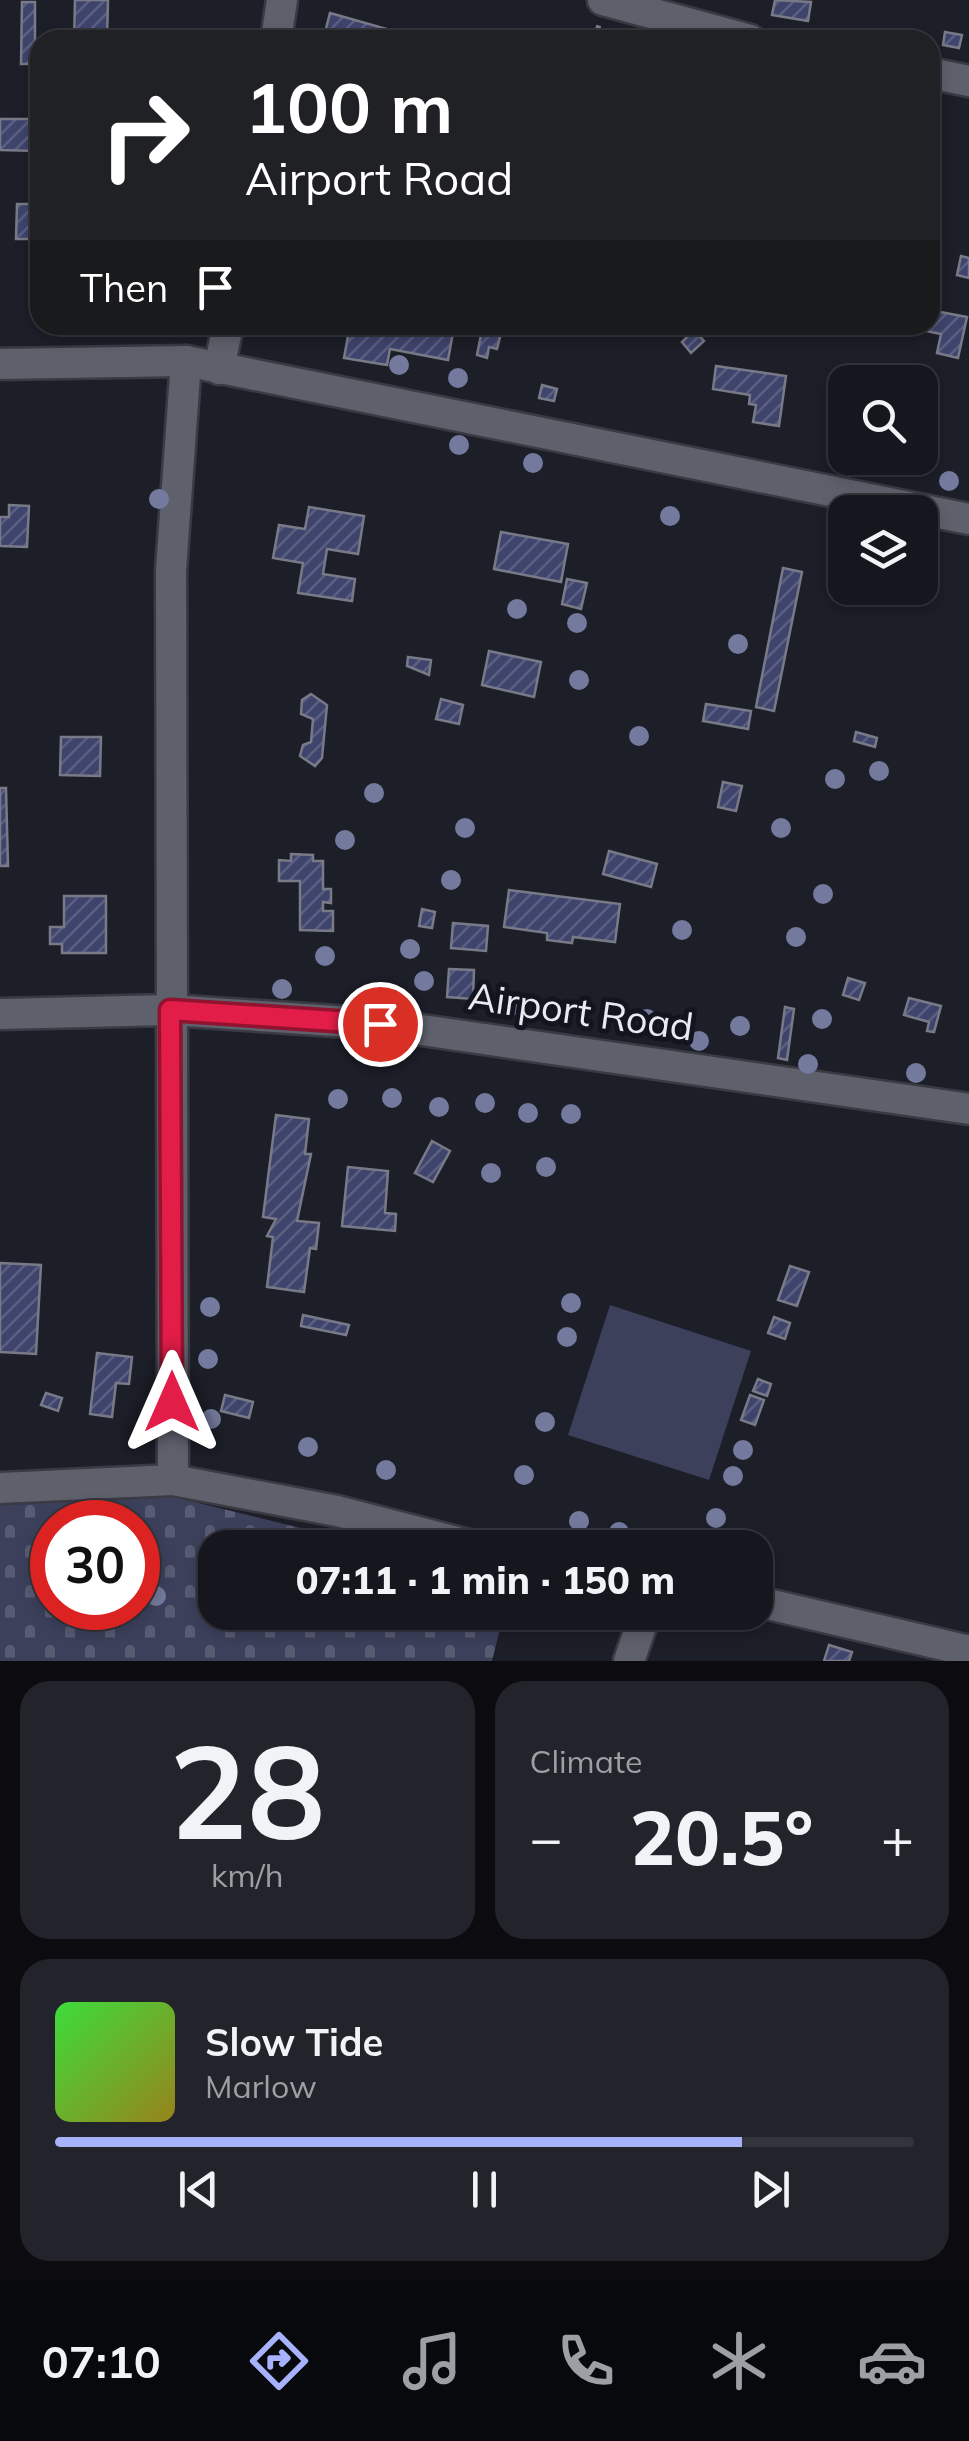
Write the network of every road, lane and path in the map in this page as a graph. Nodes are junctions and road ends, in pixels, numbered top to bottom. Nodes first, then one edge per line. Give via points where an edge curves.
1 (282, 0) edge
2 (603, 0) edge
3 (278, 30) edge
4 (713, 30) edge
5 (940, 75) edge
6 (969, 80) edge
7 (226, 335) edge
8 (186, 361) junction
9 (0, 364) edge
10 (219, 369) junction
11 (969, 519) edge
12 (170, 1010) junction
13 (0, 1014) edge
14 (969, 1109) edge
15 (173, 1480) junction
16 (0, 1488) edge
17 (412, 1530) edge
18 (773, 1605) edge
19 (640, 1630) edge
20 (969, 1651) edge
21 (629, 1661) edge

1 - 3 street
2 - 4 street
5 - 6 street
7 - 10 street
8 - 9 street
8 - 10 street
8 - 12 street via 171,570
10 - 11 street
12 - 13 street, Airport Road
12 - 14 street, Airport Road via 380,1024
12 - 15 street
15 - 16 street
15 - 17 street
18 - 20 street
19 - 21 street

